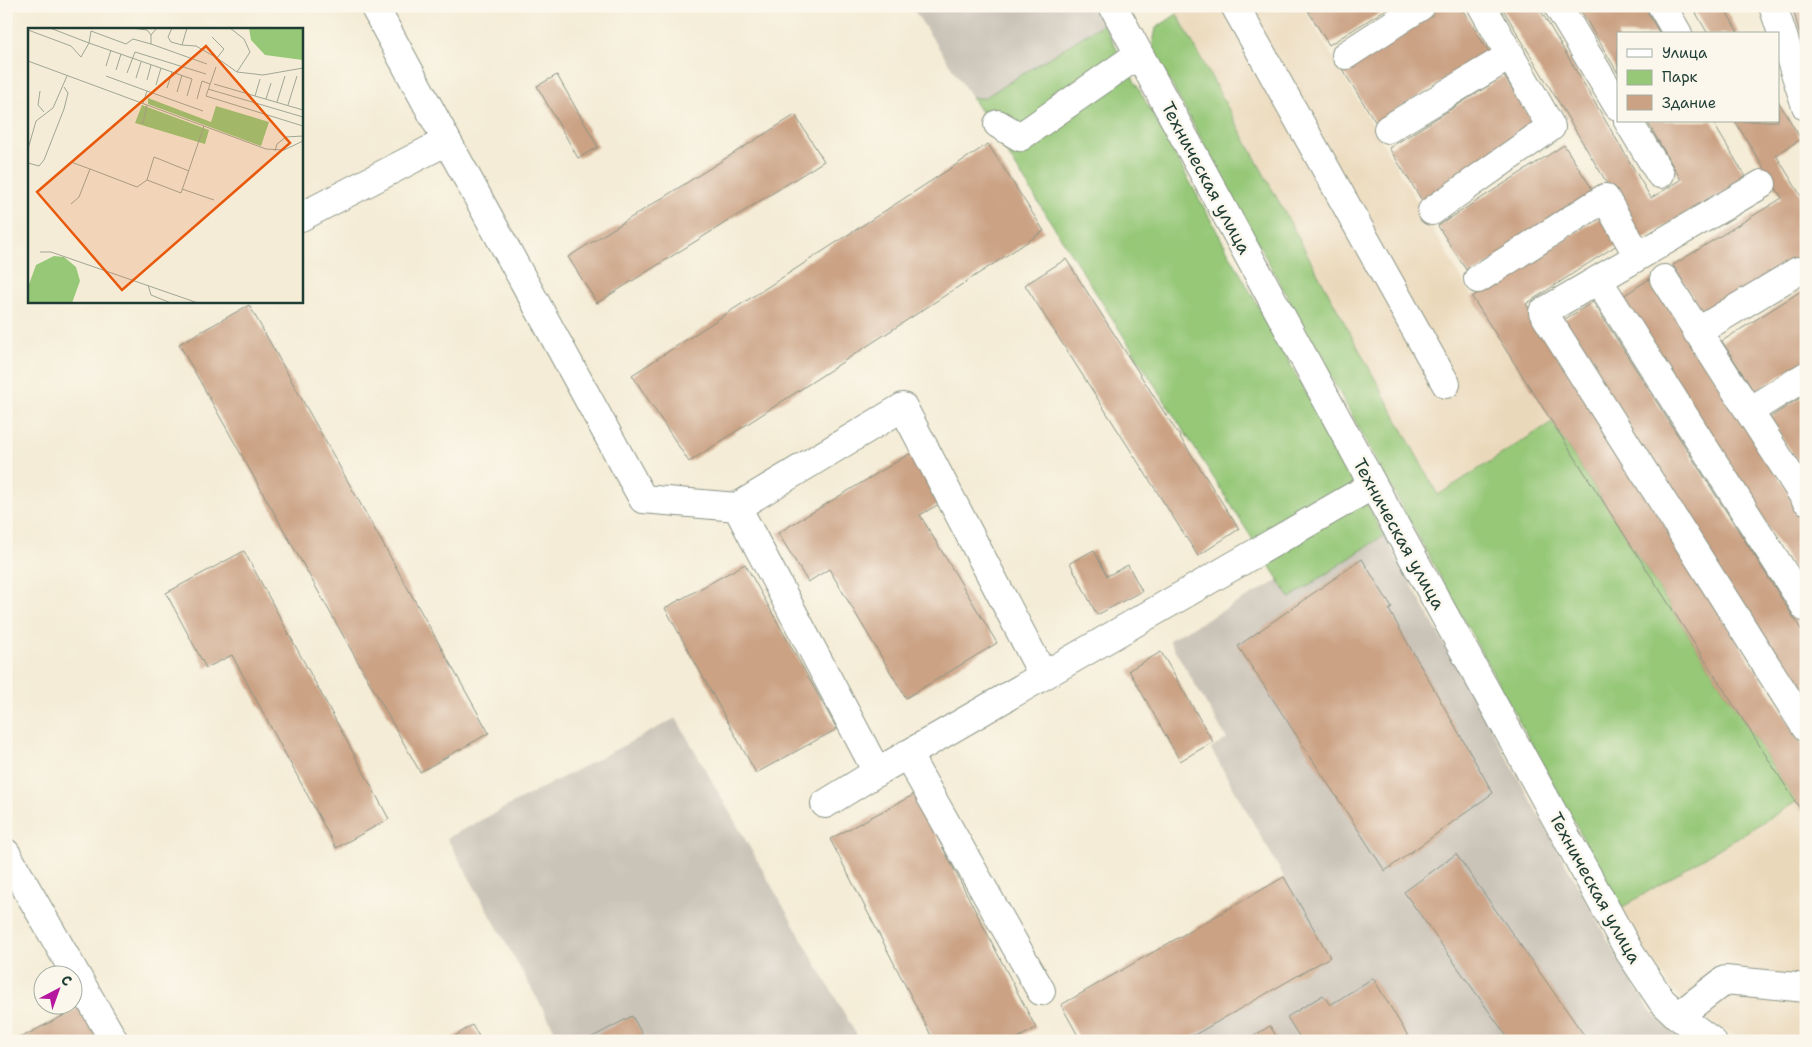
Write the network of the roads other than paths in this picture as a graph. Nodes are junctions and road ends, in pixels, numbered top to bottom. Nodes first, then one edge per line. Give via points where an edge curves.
1 (374, 6) edge
2 (1235, 6) edge
3 (1421, 6) edge
4 (1482, 6) edge
5 (1558, 6) edge
6 (1662, 6) edge
7 (1773, 6) edge
8 (1123, 10) edge
9 (1677, 32) edge
10 (1139, 54) junction
11 (1346, 55) dead end
12 (1511, 55) junction
13 (1617, 104) edge
14 (1806, 106) edge
15 (1629, 122) edge
16 (998, 124) dead end
17 (1388, 129) dead end
18 (447, 141) junction
19 (1660, 174) dead end
20 (1762, 184) dead end
21 (1432, 210) dead end
22 (302, 216) edge
23 (1638, 256) junction
24 (1798, 271) dead end
25 (1478, 279) dead end
26 (1664, 279) dead end
27 (1598, 280) junction
28 (1697, 332) junction
29 (1806, 376) edge
30 (1446, 384) dead end
31 (1749, 411) junction
32 (1373, 485) junction
33 (1804, 491) edge
34 (737, 507) junction
35 (1806, 608) edge
36 (1043, 675) junction
37 (1806, 728) edge
38 (908, 754) junction
39 (877, 772) junction
40 (825, 804) dead end
41 (6, 852) edge
42 (1806, 988) edge
43 (1041, 991) dead end
44 (1678, 1016) junction
45 (114, 1041) edge
46 (1712, 1041) edge

1 - 18 street
2 - 30 street
3 - 11 street
4 - 12 street
5 - 13 street
6 - 9 street
7 - 14 street
8 - 10 street, Техническая улица
10 - 16 street via 1020,137
10 - 32 street, Техническая улица
12 - 17 street
12 - 21 street via 1551,127
15 - 19 street
18 - 22 street
18 - 34 street via 643,499
20 - 23 street
23 - 25 street via 1605,198
23 - 27 street
24 - 28 street
26 - 28 street
27 - 35 street
27 - 37 street via 1544,312
28 - 31 street
29 - 31 street
31 - 33 street
32 - 36 street
32 - 44 street, Техническая улица via 1630,953 1662,1002
34 - 36 street via 903,407
34 - 39 street
36 - 38 street
38 - 39 street
38 - 43 street
39 - 40 street
41 - 45 street
42 - 44 street via 1725,980
44 - 46 street, Техническая улица

